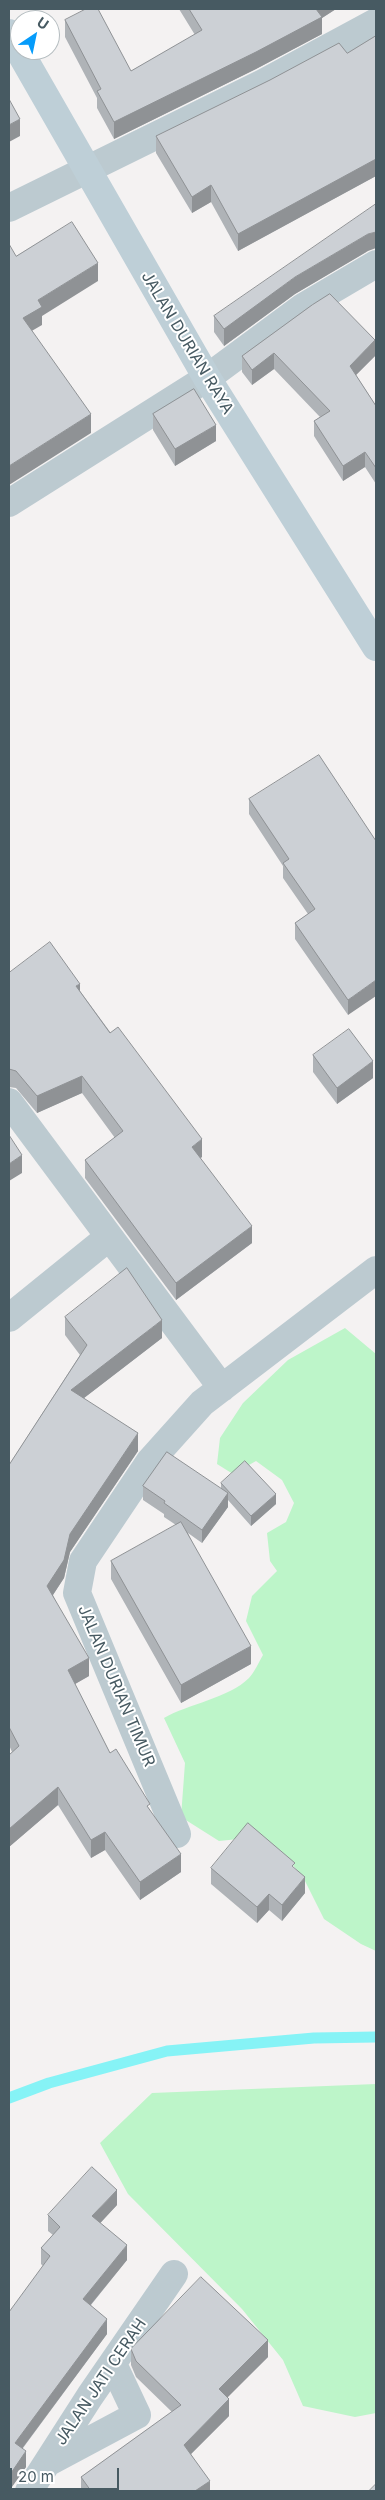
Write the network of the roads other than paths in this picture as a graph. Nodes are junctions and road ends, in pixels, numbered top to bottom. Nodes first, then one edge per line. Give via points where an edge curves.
1 (376, 22) edge
2 (9, 33) edge
3 (85, 169) junction
4 (9, 208) edge
5 (376, 264) edge
6 (207, 378) junction
7 (9, 503) edge
8 (376, 647) edge
9 (9, 1102) edge
10 (109, 1237) junction
11 (376, 1270) edge
12 (9, 1318) edge
13 (222, 1388) junction
14 (177, 1834) dead end
15 (174, 2274) dead end
16 (113, 2364) junction
17 (47, 2463) junction
18 (29, 2491) edge

1 - 3 street via 255,87
2 - 3 main road, JALAN DURIAN RAYA
3 - 4 street
3 - 6 main road, JALAN DURIAN RAYA
5 - 6 street via 304,308
6 - 7 street
6 - 8 main road, JALAN DURIAN RAYA
9 - 10 street
10 - 12 street
10 - 13 street
11 - 13 street, JALAN DURIAN TIMUR
13 - 14 street, JALAN DURIAN TIMUR via 202,1403 150,1461 83,1561 77,1593
15 - 16 street, JALAN JATI CERAH
16 - 17 street, JALAN JATI CERAH
16 - 17 street via 137,2416
17 - 18 street, JALAN JATI CERAH

